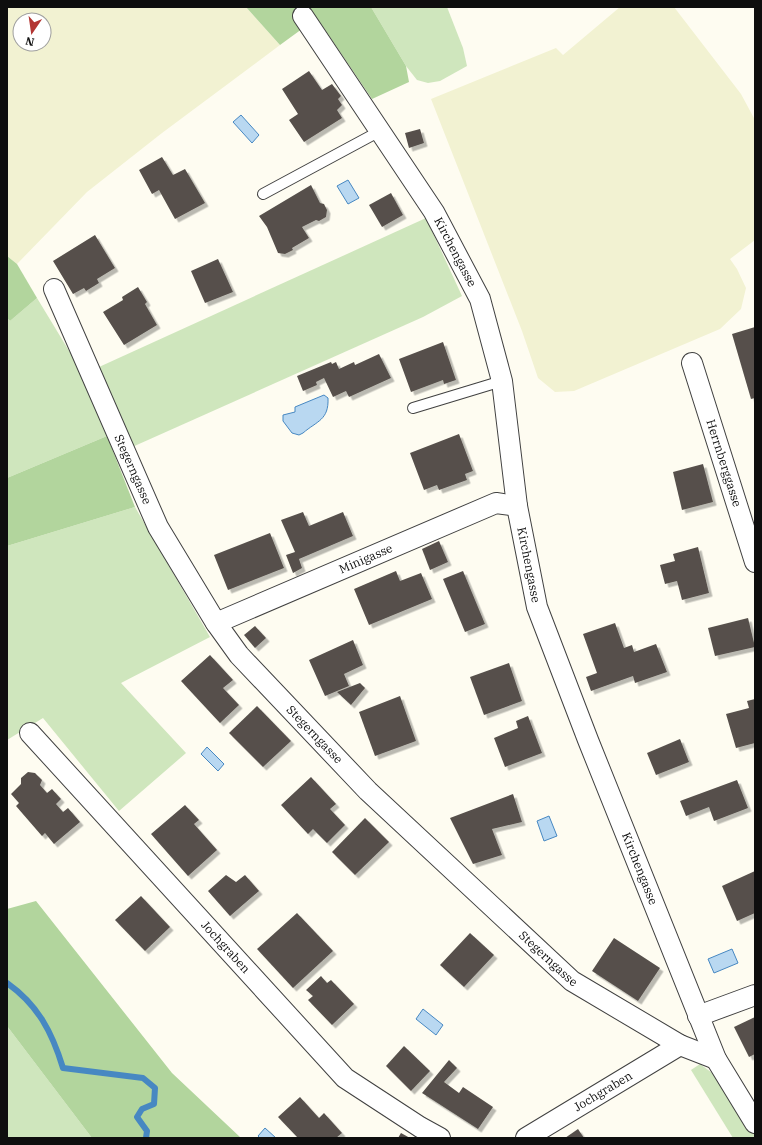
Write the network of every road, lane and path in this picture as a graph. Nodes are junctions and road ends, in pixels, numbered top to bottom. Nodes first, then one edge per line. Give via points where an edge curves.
1 (303, 16) dead end
2 (380, 131) junction
3 (263, 194) dead end
4 (54, 289) dead end
5 (692, 363) dead end
6 (502, 381) junction
7 (414, 408) dead end
8 (517, 506) junction
9 (755, 562) edge
10 (216, 623) junction
11 (30, 733) dead end
12 (755, 995) edge
13 (698, 1016) junction
14 (680, 1045) junction
15 (716, 1059) junction
16 (755, 1123) edge
17 (440, 1138) edge
18 (526, 1138) edge

1 - 2 street, Kirchengasse
2 - 3 lane
2 - 6 street, Kirchengasse via 434,212 480,299
4 - 10 street, Stegerngasse via 158,527
5 - 9 street, Herrnberggasse
6 - 7 lane
6 - 8 street, Kirchengasse
8 - 10 street, Minigasse via 496,503
8 - 13 street, Kirchengasse via 537,607
10 - 14 street, Stegerngasse via 240,655 368,791 572,982
11 - 17 street, Jochgraben via 345,1078
12 - 13 street
13 - 15 street, Kirchengasse
14 - 15 street, Stegerngasse
14 - 18 street, Jochgraben
15 - 16 street, Kirchengasse

